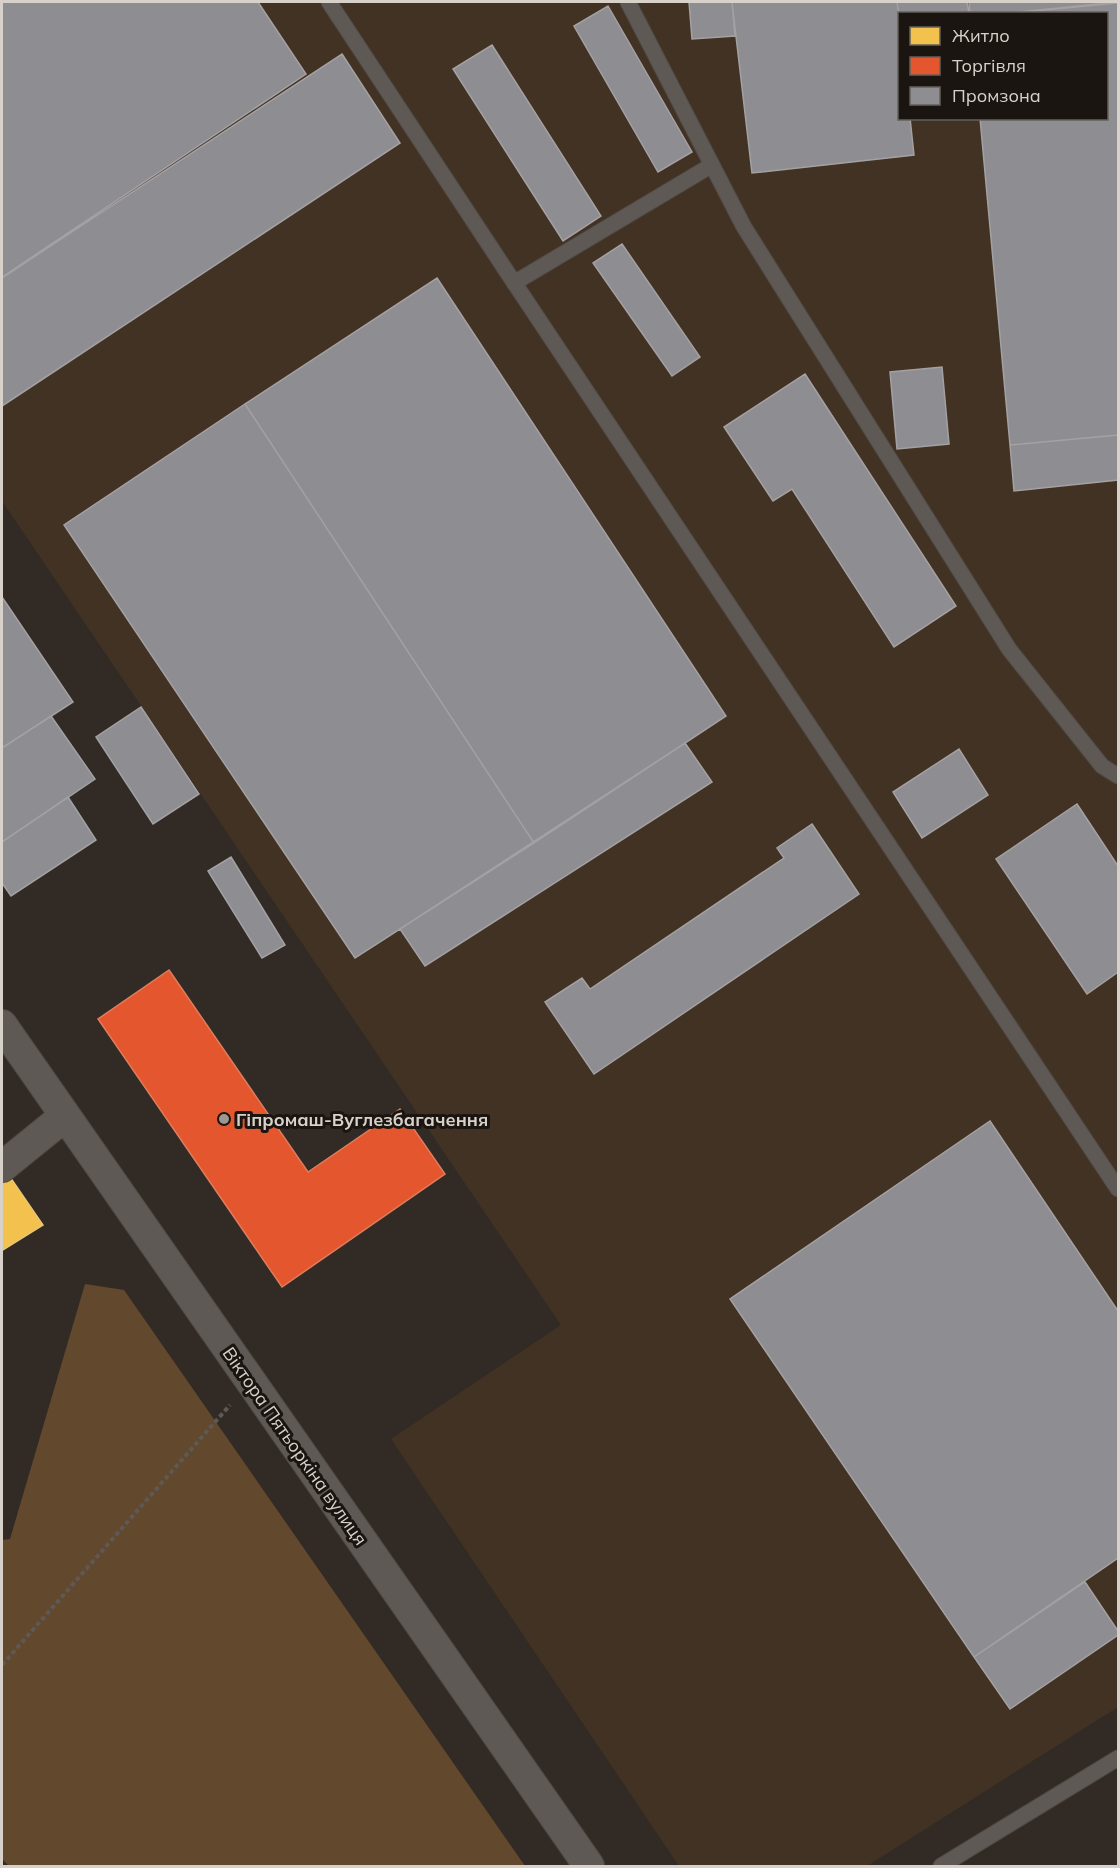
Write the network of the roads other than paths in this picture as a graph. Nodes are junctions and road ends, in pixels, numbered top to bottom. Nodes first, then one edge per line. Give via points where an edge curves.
1 (329, 2) edge
2 (628, 2) edge
3 (712, 165) junction
4 (514, 283) junction
5 (1119, 776) edge
6 (2, 1025) edge
7 (65, 1116) junction
8 (2, 1167) edge
9 (1119, 1189) edge
10 (1119, 1758) edge
11 (589, 1866) edge
12 (941, 1866) edge

1 - 4 lane
2 - 3 lane
3 - 4 lane
3 - 5 lane via 744,227 1009,649 1102,766
4 - 9 lane
6 - 7 street, Віктора Пятьоркіна вулиця
7 - 8 street
7 - 11 street, Віктора Пятьоркіна вулиця
10 - 12 lane

